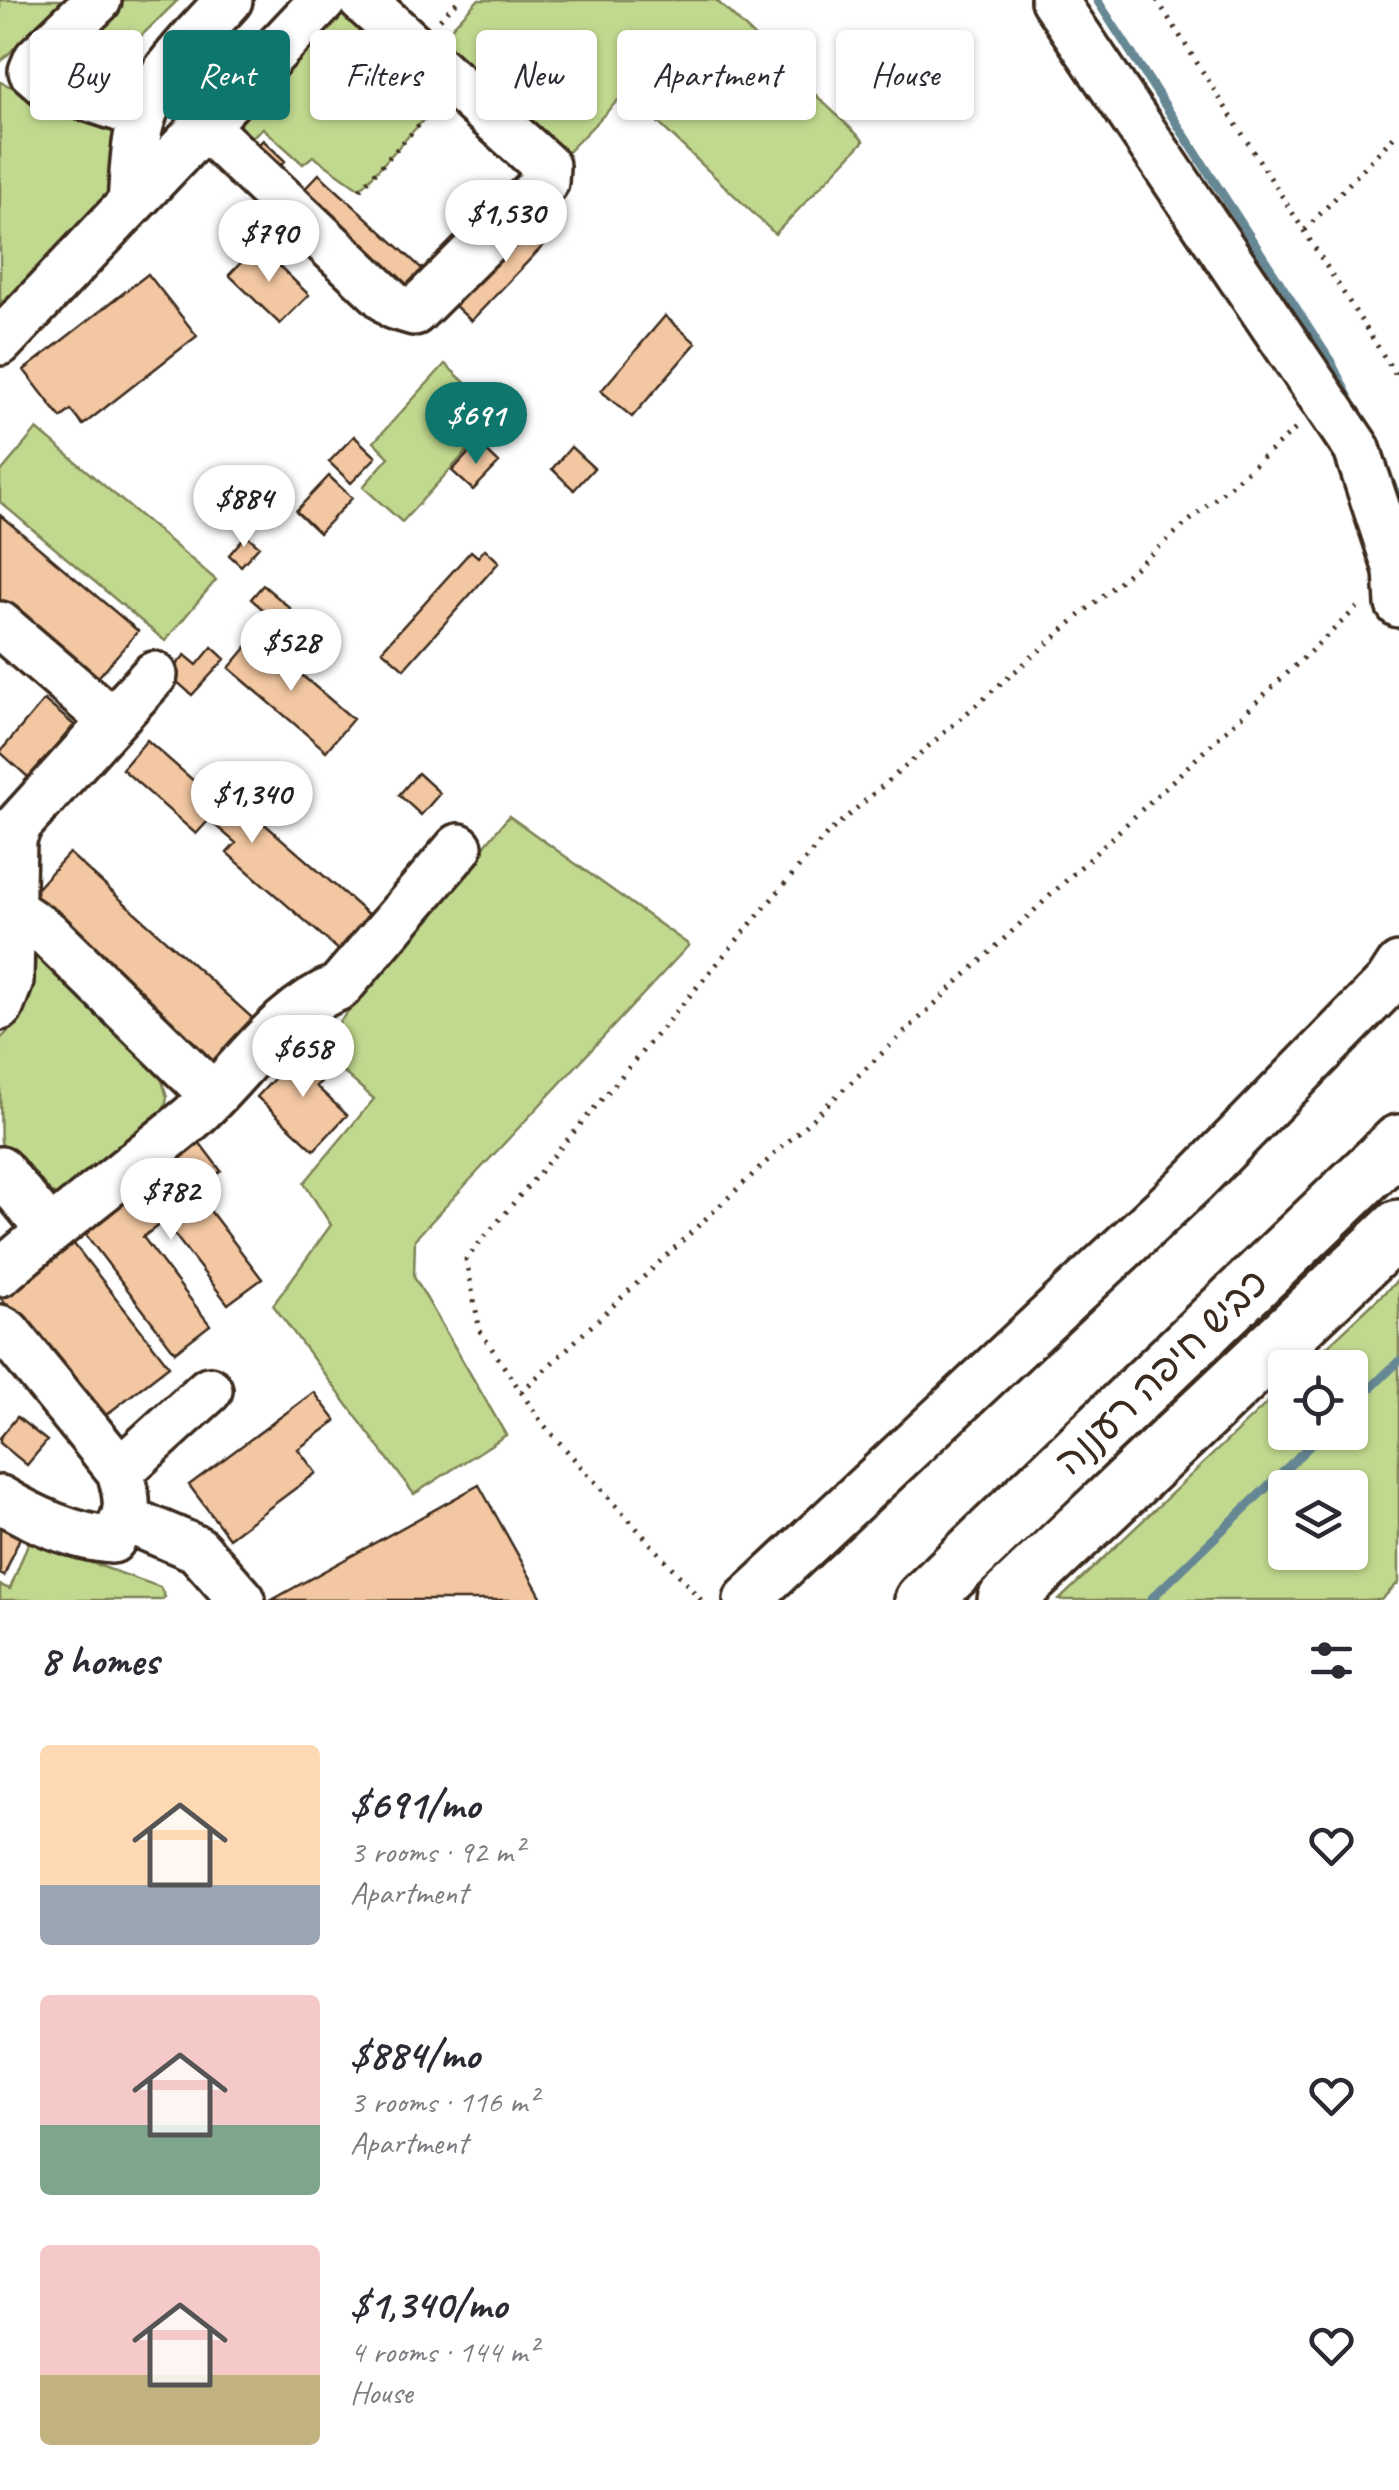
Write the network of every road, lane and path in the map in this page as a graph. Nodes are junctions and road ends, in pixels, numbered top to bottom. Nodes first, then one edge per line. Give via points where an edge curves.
1 (98, 0) edge
2 (230, 0) edge
3 (323, 0) edge
4 (362, 0) edge
5 (1054, 0) edge
6 (1157, 0) edge
7 (67, 30) edge
8 (396, 30) edge
9 (456, 84) edge
10 (143, 116) edge
11 (142, 120) edge
12 (423, 120) edge
13 (204, 126) junction
14 (1399, 131) edge
15 (360, 189) dead end
16 (131, 203) junction
17 (1305, 230) junction
18 (0, 342) edge
19 (1399, 380) edge
20 (1327, 402) junction
21 (1398, 587) edge
22 (2, 632) edge
23 (154, 675) dead end
24 (112, 721) junction
25 (6, 834) edge
26 (459, 847) dead end
27 (11, 908) junction
28 (1399, 966) edge
29 (0, 1007) edge
30 (213, 1096) junction
31 (1399, 1144) edge
32 (0, 1170) edge
33 (1399, 1228) edge
34 (49, 1230) junction
35 (0, 1273) edge
36 (0, 1328) edge
37 (209, 1390) dead end
38 (522, 1392) junction
39 (120, 1471) junction
40 (0, 1499) edge
41 (126, 1519) junction
42 (242, 1600) edge
43 (701, 1600) edge
44 (747, 1600) edge
45 (923, 1600) edge
46 (1006, 1600) edge

1 - 7 street
2 - 10 street via 164,72
3 - 13 street
4 - 8 street
5 - 20 street
6 - 17 path
9 - 13 street via 546,166 544,182 414,312 394,306
11 - 16 street
12 - 15 path
13 - 16 street
14 - 17 path
16 - 18 street
17 - 19 path
20 - 21 street via 1357,450
20 - 38 path via 828,834 466,1259 480,1332
21 - 38 path
22 - 24 street
23 - 24 street
24 - 25 street
25 - 27 street
26 - 30 street via 339,987 296,1010
27 - 29 street via 10,981
27 - 30 street via 48,934
28 - 44 street via 1194,1182
30 - 34 street
31 - 45 highway, כביש חיפה רעננה
32 - 34 street
33 - 46 highway, כביש חיפה רעננה
34 - 35 street
36 - 39 street
37 - 39 street
38 - 43 path
39 - 41 street
40 - 41 street via 96,1540 112,1540
41 - 42 street via 197,1549

